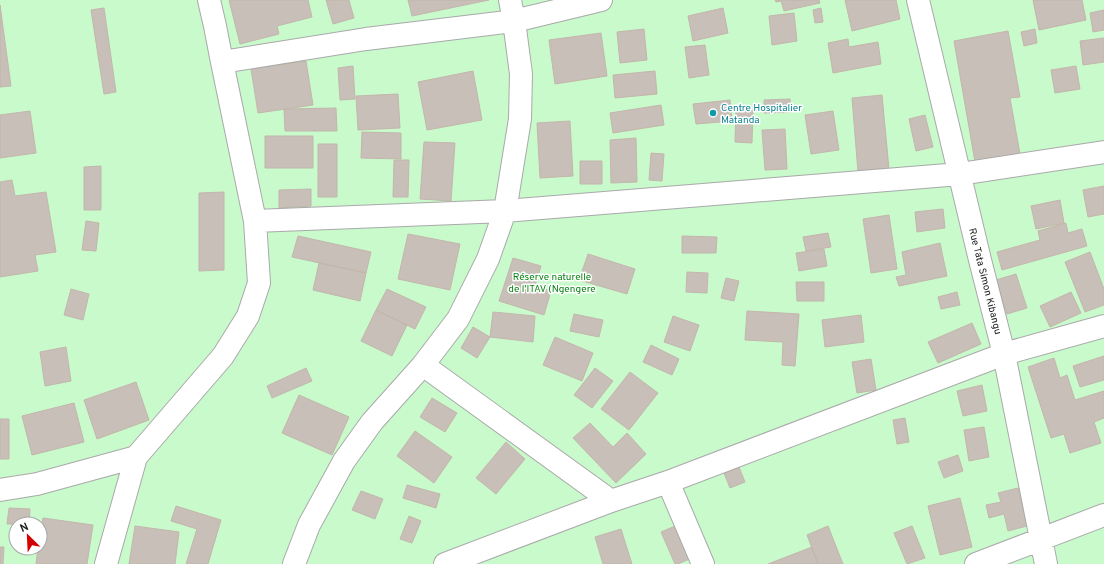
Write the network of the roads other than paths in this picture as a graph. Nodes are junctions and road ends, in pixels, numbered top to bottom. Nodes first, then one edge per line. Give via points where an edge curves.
1 (209, 0) edge
2 (600, 0) edge
3 (918, 0) edge
4 (512, 10) edge
5 (222, 62) junction
6 (1104, 152) edge
7 (960, 174) junction
8 (505, 210) junction
9 (255, 221) junction
10 (1104, 326) edge
11 (1004, 354) junction
12 (423, 365) junction
13 (136, 456) junction
14 (668, 482) junction
15 (0, 490) edge
16 (610, 500) junction
17 (1104, 515) edge
18 (1041, 538) junction
19 (106, 564) edge
20 (294, 564) edge
21 (445, 564) edge
22 (703, 564) edge
23 (976, 564) edge
24 (1046, 564) edge

1 - 5 street
2 - 4 street
3 - 7 street, Rue Tata Simon Kibangu
4 - 5 street
4 - 8 street via 521,74 520,119
5 - 9 street
6 - 7 street
7 - 8 street
7 - 11 street, Rue Tata Simon Kibangu
8 - 9 street
8 - 12 street via 488,259 458,319
9 - 13 street via 259,283 248,316 223,356
10 - 11 street
11 - 14 street
11 - 18 street, Rue Tata Simon Kibangu
12 - 16 street
12 - 20 street via 372,422 344,461 309,525
13 - 15 street via 37,484
13 - 19 street
14 - 16 street
14 - 22 street
16 - 21 street
17 - 18 street
18 - 23 street
18 - 24 street, Rue Tata Simon Kibangu

